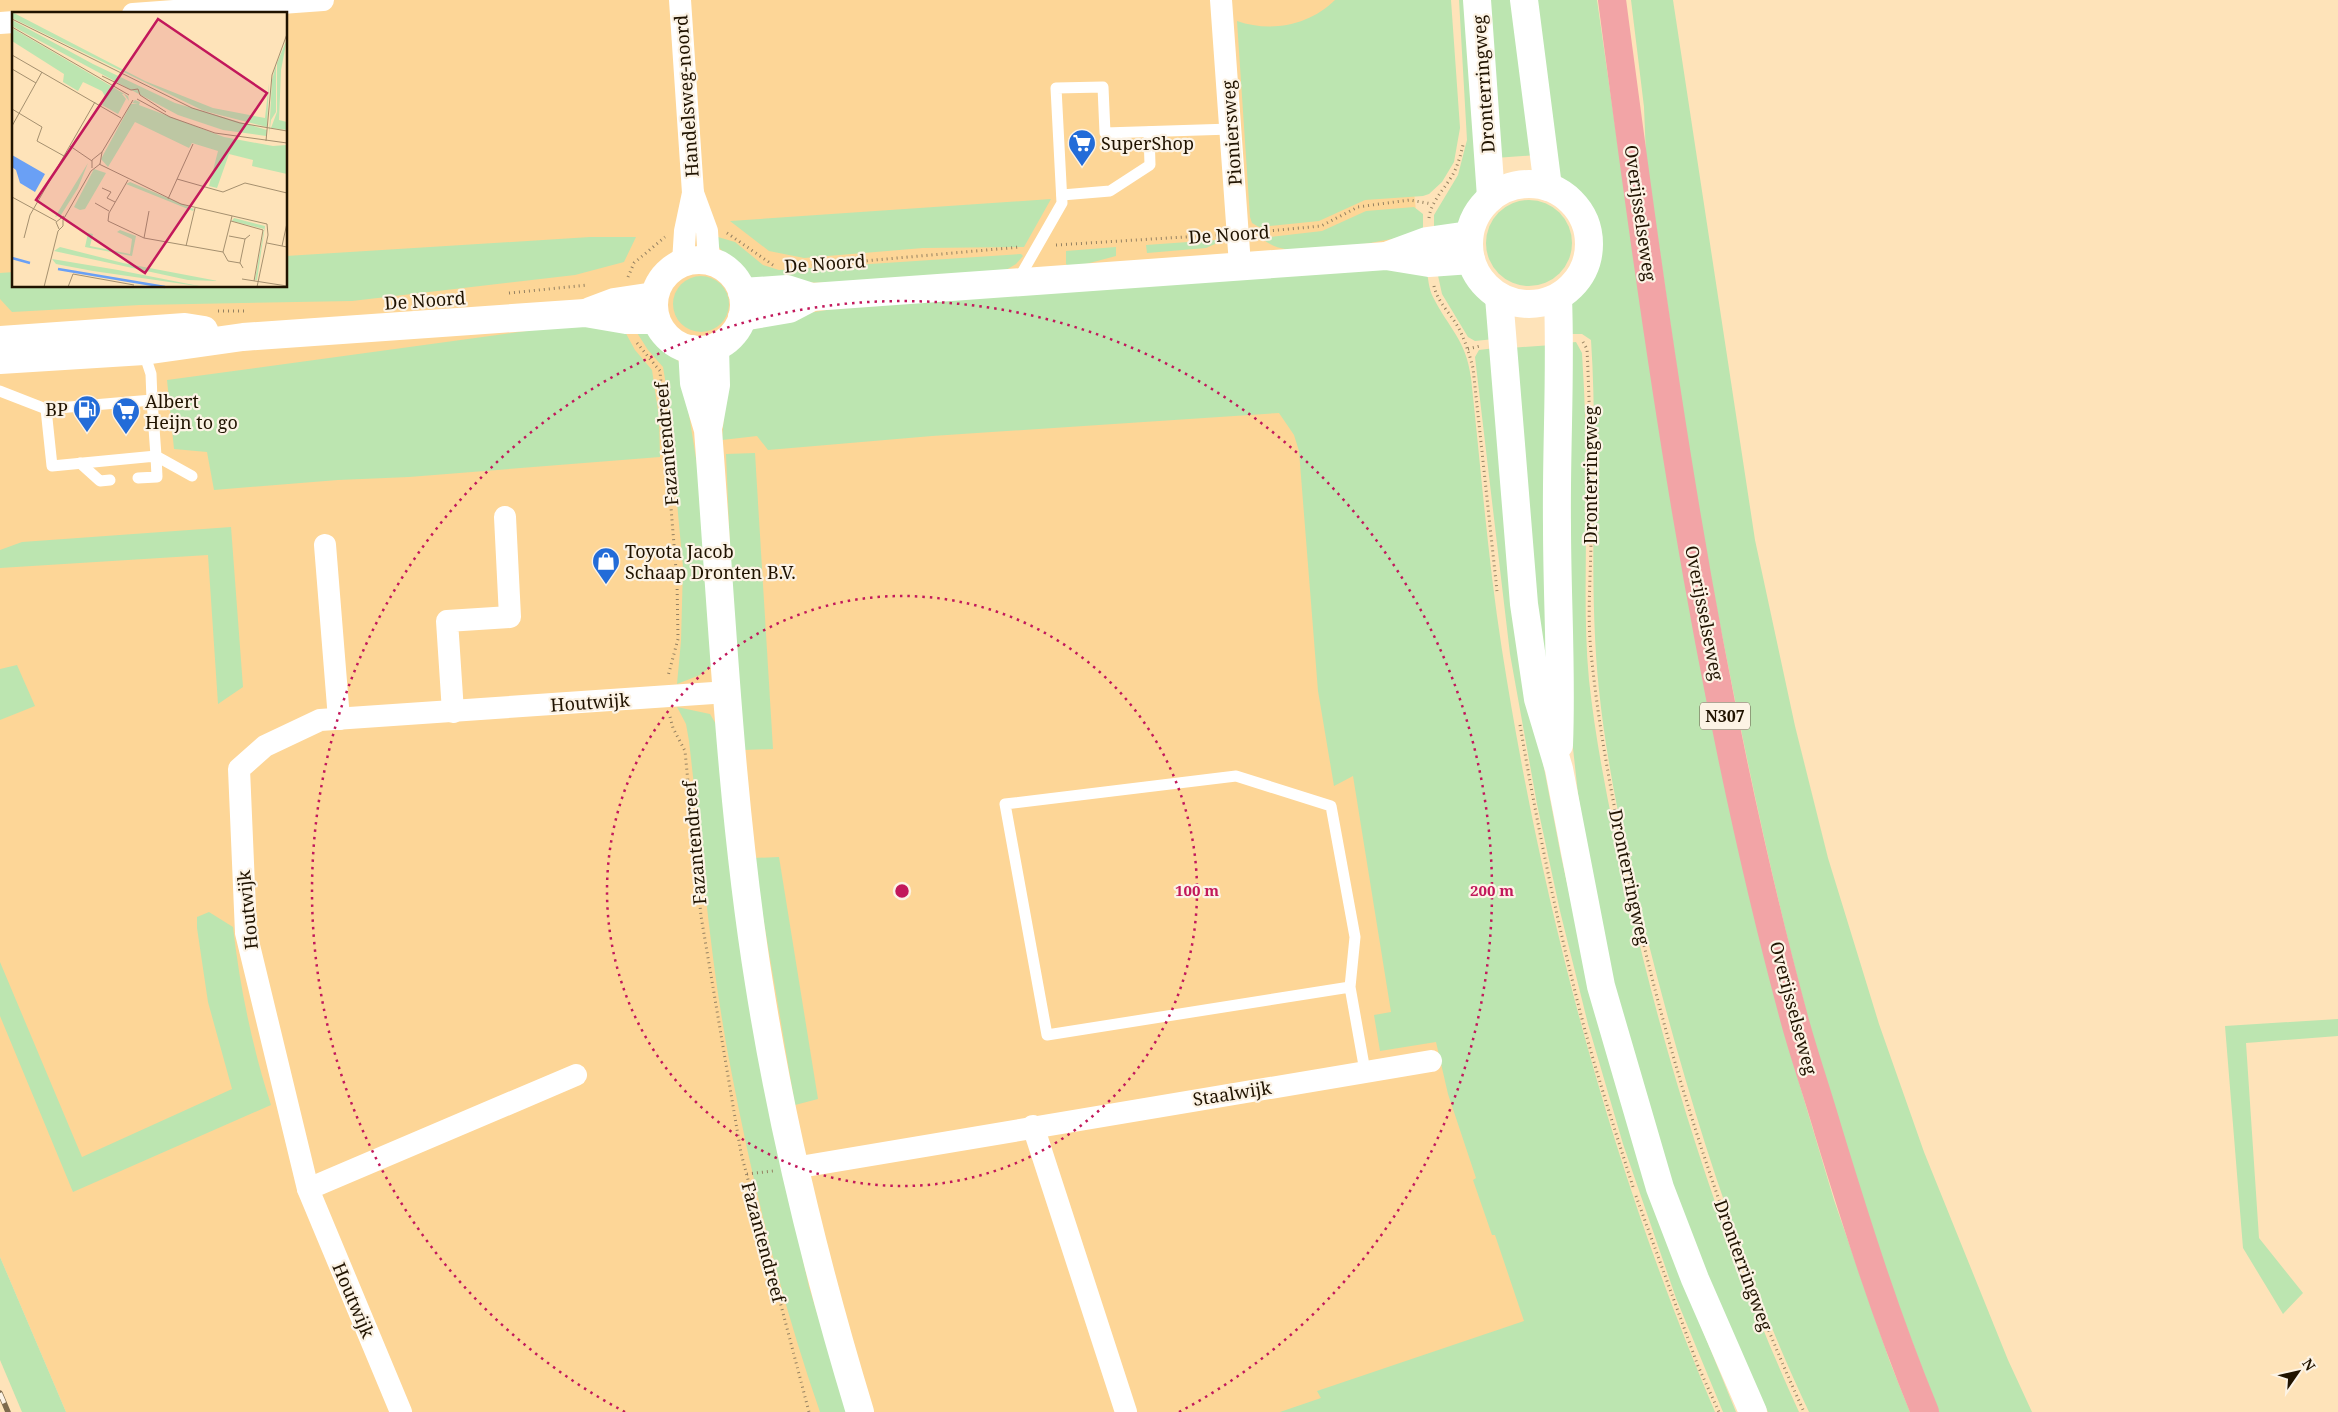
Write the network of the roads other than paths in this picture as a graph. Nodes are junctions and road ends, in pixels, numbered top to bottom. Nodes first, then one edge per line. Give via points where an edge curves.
1 (323, 0) edge
2 (680, 0) edge
3 (1222, 0) edge
4 (1477, 0) edge
5 (1524, 0) edge
6 (1612, 0) edge
7 (160, 12) edge
8 (1230, 129) junction
9 (1149, 132) junction
10 (1548, 187) junction
11 (1062, 195) junction
12 (1491, 198) junction
13 (1470, 248) junction
14 (696, 261) junction
15 (1240, 265) junction
16 (1016, 282) junction
17 (1498, 297) junction
18 (1558, 298) junction
19 (742, 304) junction
20 (655, 308) junction
21 (0, 340) edge
22 (136, 341) junction
23 (703, 348) junction
24 (0, 360) edge
25 (0, 391) edge
26 (152, 400) junction
27 (46, 409) junction
28 (156, 456) junction
29 (80, 463) junction
30 (192, 476) dead end
31 (138, 478) dead end
32 (110, 480) dead end
33 (505, 517) dead end
34 (325, 545) dead end
35 (728, 692) junction
36 (453, 712) junction
37 (339, 719) junction
38 (1558, 769) junction
39 (1350, 988) junction
40 (1430, 1061) dead end
41 (1365, 1071) junction
42 (576, 1075) dead end
43 (1033, 1126) junction
44 (794, 1168) junction
45 (308, 1189) junction
46 (401, 1412) edge
47 (860, 1412) edge
48 (1126, 1412) edge
49 (1753, 1412) edge
50 (1925, 1412) edge

1 - 7 street
2 - 14 street, Handelsweg-noord
3 - 8 street, Pioniersweg
4 - 12 main road, Dronterringweg
5 - 10 main road
6 - 50 highway, Overijsselseweg / N307 via 1681,482 1749,831 1794,1018 1849,1198 1902,1355
8 - 9 lane
8 - 15 street, Pioniersweg
9 - 11 lane via 1150,165 1110,192
9 - 11 lane via 1105,133 1102,88 1056,88
10 - 12 main road via 1518,185 1503,189
10 - 18 main road via 1572,201 1581,213 1590,239 1586,267 1569,290
11 - 16 lane via 1062,203
12 - 13 main road via 1473,221
13 - 15 main road, De Noord via 1430,263 1386,256
13 - 17 main road via 1477,275
14 - 19 main road via 730,272
14 - 20 main road via 668,272 662,279
15 - 16 main road, De Noord
16 - 19 main road, De Noord via 812,297 788,289
17 - 18 main road via 1518,304 1538,305
17 - 38 main road, Dronterringweg via 1524,604 1538,699
18 - 38 main road, Dronterringweg via 1557,524 1561,698
19 - 23 main road via 735,332 722,343
20 - 22 main road, De Noord via 626,300 585,313 245,324
20 - 23 main road via 666,336 674,342
21 - 22 main road, De Noord
22 - 24 main road, De Noord
22 - 26 lane via 151,374
23 - 35 main road, Fazantendreef via 694,383 708,430
25 - 27 lane
26 - 27 lane
26 - 28 lane
27 - 29 lane via 52,466
28 - 29 lane
28 - 30 lane
28 - 31 lane via 157,477
29 - 32 lane via 100,481
33 - 36 street via 510,617 447,621
34 - 37 street
35 - 36 street, Houtwijk
35 - 44 main road, Fazantendreef via 759,983
36 - 37 street, Houtwijk
37 - 45 street, Houtwijk via 320,720 265,746 238,769 246,933
38 - 49 main road, Dronterringweg via 1601,986 1660,1188 1695,1279
39 - 39 lane via 1354,937 1330,806 1236,776 1005,804 1047,1035
39 - 41 lane
40 - 41 street, Staalwijk
41 - 43 street, Staalwijk
42 - 45 street
43 - 44 street, Staalwijk
43 - 48 street
44 - 47 main road, Fazantendreef via 830,1314
45 - 46 street, Houtwijk

